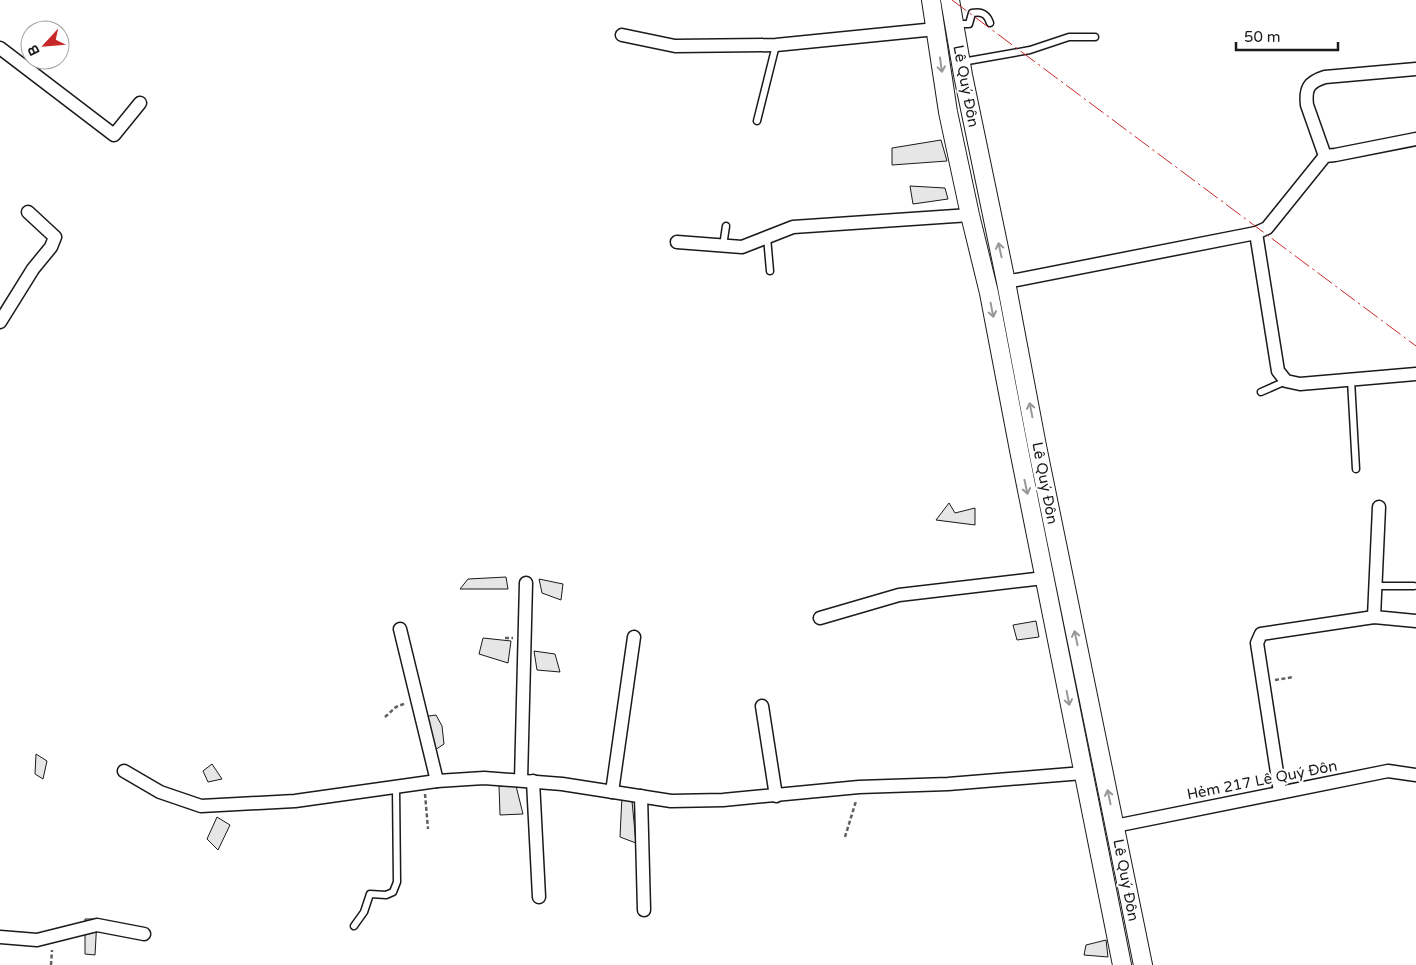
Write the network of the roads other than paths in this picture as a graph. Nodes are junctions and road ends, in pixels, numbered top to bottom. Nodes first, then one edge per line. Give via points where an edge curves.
1 (931, 0) edge
2 (950, 0) edge
3 (990, 23) dead end
4 (954, 24) junction
5 (936, 29) junction
6 (622, 35) dead end
7 (1095, 37) dead end
8 (776, 45) junction
9 (0, 48) edge
10 (960, 62) junction
11 (1416, 69) edge
12 (140, 103) dead end
13 (757, 121) dead end
14 (1416, 139) edge
15 (1325, 156) junction
16 (28, 212) dead end
17 (970, 215) junction
18 (726, 226) dead end
19 (1256, 233) junction
20 (767, 237) junction
21 (678, 242) dead end
22 (723, 246) junction
23 (770, 271) dead end
24 (1006, 282) junction
25 (0, 322) edge
26 (1416, 374) edge
27 (1351, 380) junction
28 (1286, 381) junction
29 (1261, 392) dead end
30 (1037, 446) junction
31 (1018, 450) junction
32 (1356, 469) dead end
33 (1379, 507) dead end
34 (1044, 578) junction
35 (526, 583) dead end
36 (1375, 586) junction
37 (1414, 586) dead end
38 (1374, 617) junction
39 (820, 618) dead end
40 (1416, 621) edge
41 (400, 629) dead end
42 (634, 637) dead end
43 (762, 706) dead end
44 (124, 771) dead end
45 (1083, 773) junction
46 (1416, 775) edge
47 (437, 781) junction
48 (527, 781) junction
49 (396, 787) junction
50 (612, 792) junction
51 (1280, 792) junction
52 (641, 796) junction
53 (776, 796) junction
54 (1115, 826) junction
55 (539, 898) dead end
56 (644, 910) dead end
57 (354, 926) dead end
58 (144, 934) dead end
59 (0, 937) edge
60 (1122, 965) edge
61 (1143, 965) edge

1 - 5 main road, Lê Quý Đôn
2 - 4 main road, Lê Quý Đôn
3 - 4 lane via 988,16 975,12 969,24
4 - 10 main road, Lê Quý Đôn
5 - 8 street
5 -> 17 main road, Lê Quý Đôn via 948,112
6 - 8 street via 675,46
7 - 10 lane via 1069,37 1030,50
8 - 13 lane
9 - 12 street via 114,135
24 -> 10 main road, Lê Quý Đôn
11 - 15 street via 1314,80 1306,97 1307,105
14 - 15 street
15 - 19 street via 1267,228
16 - 25 street via 55,237
17 - 20 street via 793,227
17 -> 31 main road, Lê Quý Đôn via 989,292
18 - 22 lane
19 - 24 street
19 - 28 street via 1278,371
20 - 22 street via 742,247
20 - 23 lane
21 - 22 street
30 -> 24 main road, Lê Quý Đôn
26 - 27 street
27 - 28 street via 1300,384
27 - 32 lane
28 - 29 lane
30 - 31 main road
54 -> 30 main road, Lê Quý Đôn
31 -> 34 main road, Lê Quý Đôn
33 - 36 street
34 - 39 street via 898,595
34 -> 45 main road, Lê Quý Đôn
35 - 48 street
36 - 37 lane
36 - 38 street
38 - 40 street
38 - 51 street via 1261,634 1257,643
41 - 47 street
42 - 50 street
43 - 53 street
44 - 49 street via 160,792 201,806 296,801
45 - 53 street via 948,784 859,787
45 - 60 main road, Lê Quý Đôn
46 - 51 street, Hẻm 217 Lê Quý Đôn via 1388,771
47 - 48 street via 484,778
47 - 49 street
48 - 50 street
48 - 55 street
49 - 57 lane via 397,882 393,892 370,894 364,912
50 - 52 street
51 - 54 street, Hẻm 217 Lê Quý Đôn
52 - 53 street via 670,801
52 - 56 street
54 - 61 main road, Lê Quý Đôn
58 - 59 street via 97,925 37,940

